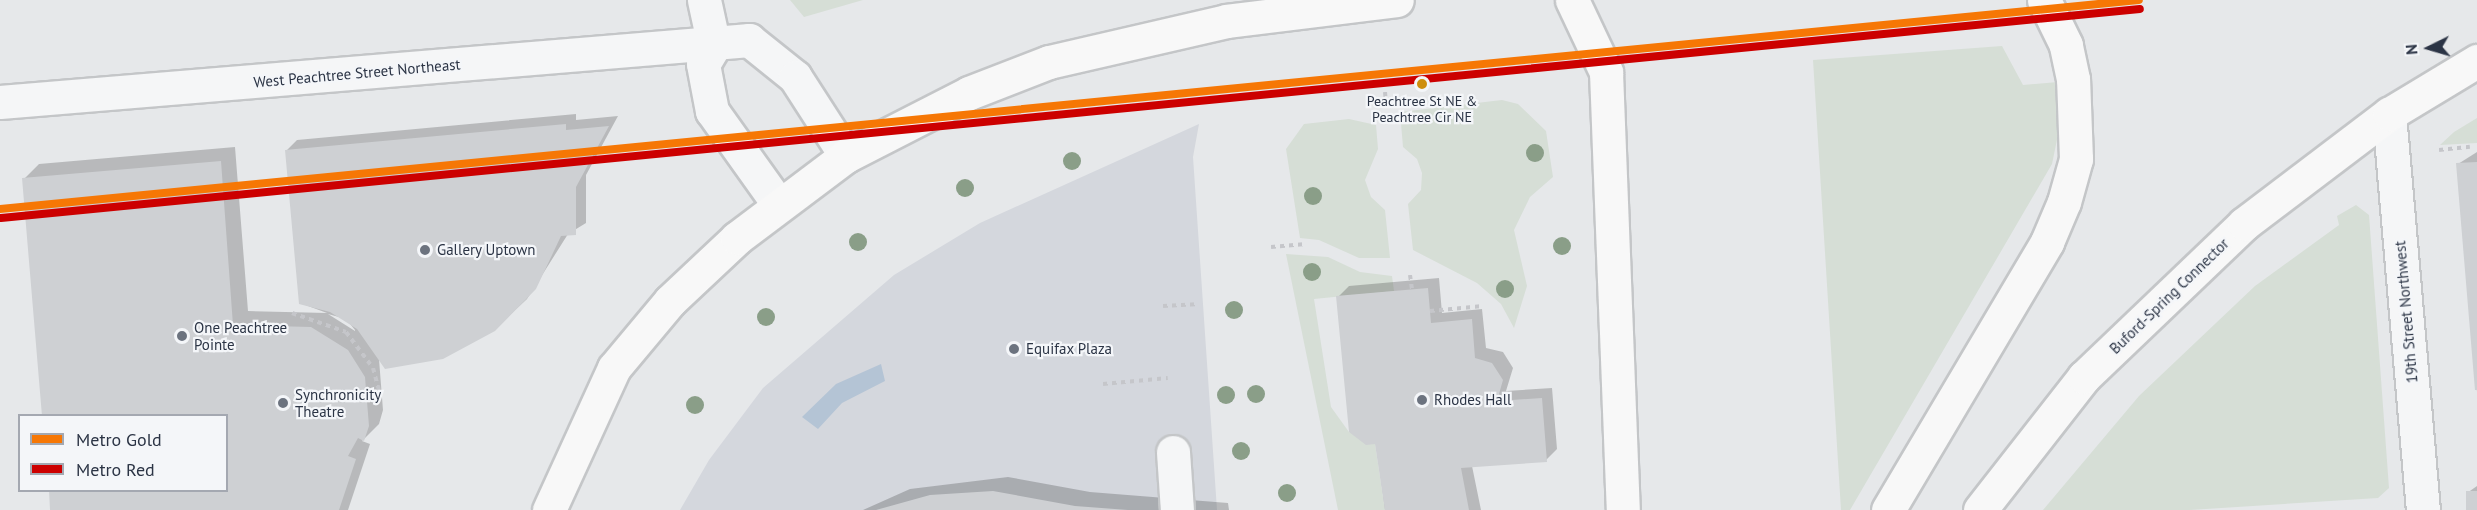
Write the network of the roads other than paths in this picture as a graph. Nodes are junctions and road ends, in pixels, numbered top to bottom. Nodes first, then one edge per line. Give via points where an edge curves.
1 (704, 0) edge
2 (1397, 0) edge
3 (1572, 0) edge
4 (2044, 0) edge
5 (714, 46) junction
6 (2477, 61) edge
7 (0, 102) edge
8 (2389, 114) junction
9 (846, 156) junction
10 (779, 205) junction
11 (1173, 452) dead end
12 (2422, 496) edge
13 (1894, 501) edge
14 (549, 510) edge
15 (1177, 510) edge
16 (1623, 510) edge
17 (1980, 510) edge

1 - 5 street
2 - 9 main road via 1226,21 1049,62 969,93
3 - 16 main road via 1606,72
4 - 13 main road via 2066,45 2073,79 2076,159 2064,202 2047,242
5 - 7 street, West Peachtree Street Northeast
5 - 9 street, West Peachtree Street Northeast via 728,39 749,40 765,50 795,77
5 - 10 street via 703,64 712,111
6 - 8 main road, Buford-Spring Connector
8 - 12 street, 19th Street Northwest
8 - 17 main road, Buford-Spring Connector via 2244,224 2182,281 2084,377
9 - 10 main road
10 - 14 main road via 670,301 614,368
11 - 15 street

